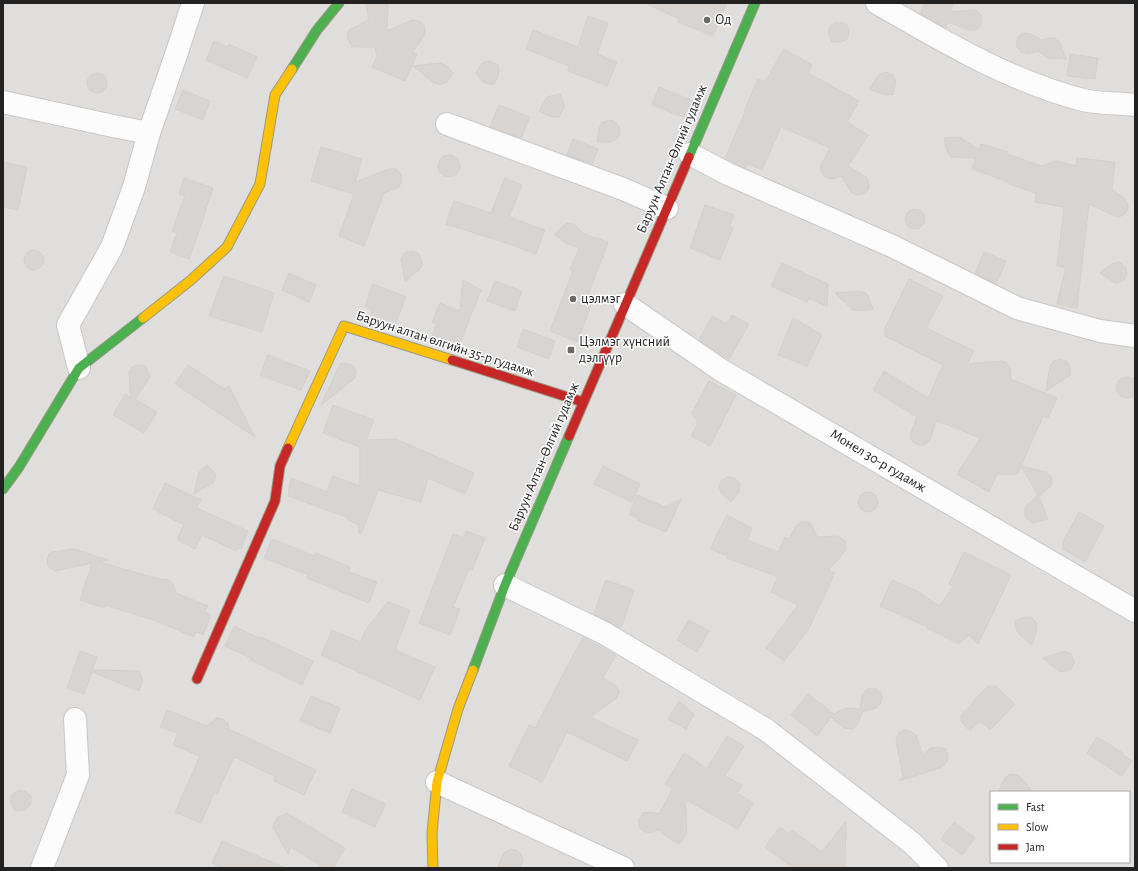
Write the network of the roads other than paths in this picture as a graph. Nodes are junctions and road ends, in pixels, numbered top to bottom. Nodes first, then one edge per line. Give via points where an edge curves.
1 (193, 3) edge
2 (339, 3) edge
3 (755, 3) edge
4 (877, 3) edge
5 (3, 102) edge
6 (1135, 105) edge
7 (447, 124) dead end
8 (150, 133) junction
9 (690, 154) junction
10 (667, 208) junction
11 (625, 304) junction
12 (1135, 336) edge
13 (79, 368) junction
14 (583, 402) junction
15 (3, 489) edge
16 (505, 586) junction
17 (1135, 611) edge
18 (197, 679) dead end
19 (75, 719) dead end
20 (437, 782) junction
21 (42, 868) edge
22 (433, 868) edge
23 (623, 868) edge
24 (937, 868) edge

1 - 8 street
2 - 13 street via 275,95 260,184 227,248 191,280
3 - 9 street, Баруун Алтан-Өлгий гудамж
4 - 6 street via 938,38 1020,79 1085,100
5 - 8 street
7 - 10 street via 616,186
8 - 13 street via 112,247 68,325
9 - 10 street, Баруун Алтан-Өлгий гудамж
9 - 12 street via 728,174 892,246 1017,308 1100,331
10 - 11 street, Баруун Алтан-Өлгий гудамж
11 - 14 street, Баруун Алтан-Өлгий гудамж
11 - 17 street, Монел 30-р гудамж via 721,370
13 - 15 street
14 - 16 street, Баруун Алтан-Өлгий гудамж
14 - 18 street, Баруун алтан өлгийн 35-р гудамж via 344,326 280,466 275,501
16 - 20 street, Баруун Алтан-Өлгий гудамж via 458,709
16 - 24 street via 604,632 765,729 912,843
19 - 21 street via 78,775
20 - 22 street, Баруун Алтан-Өлгий гудамж via 432,833
20 - 23 street

